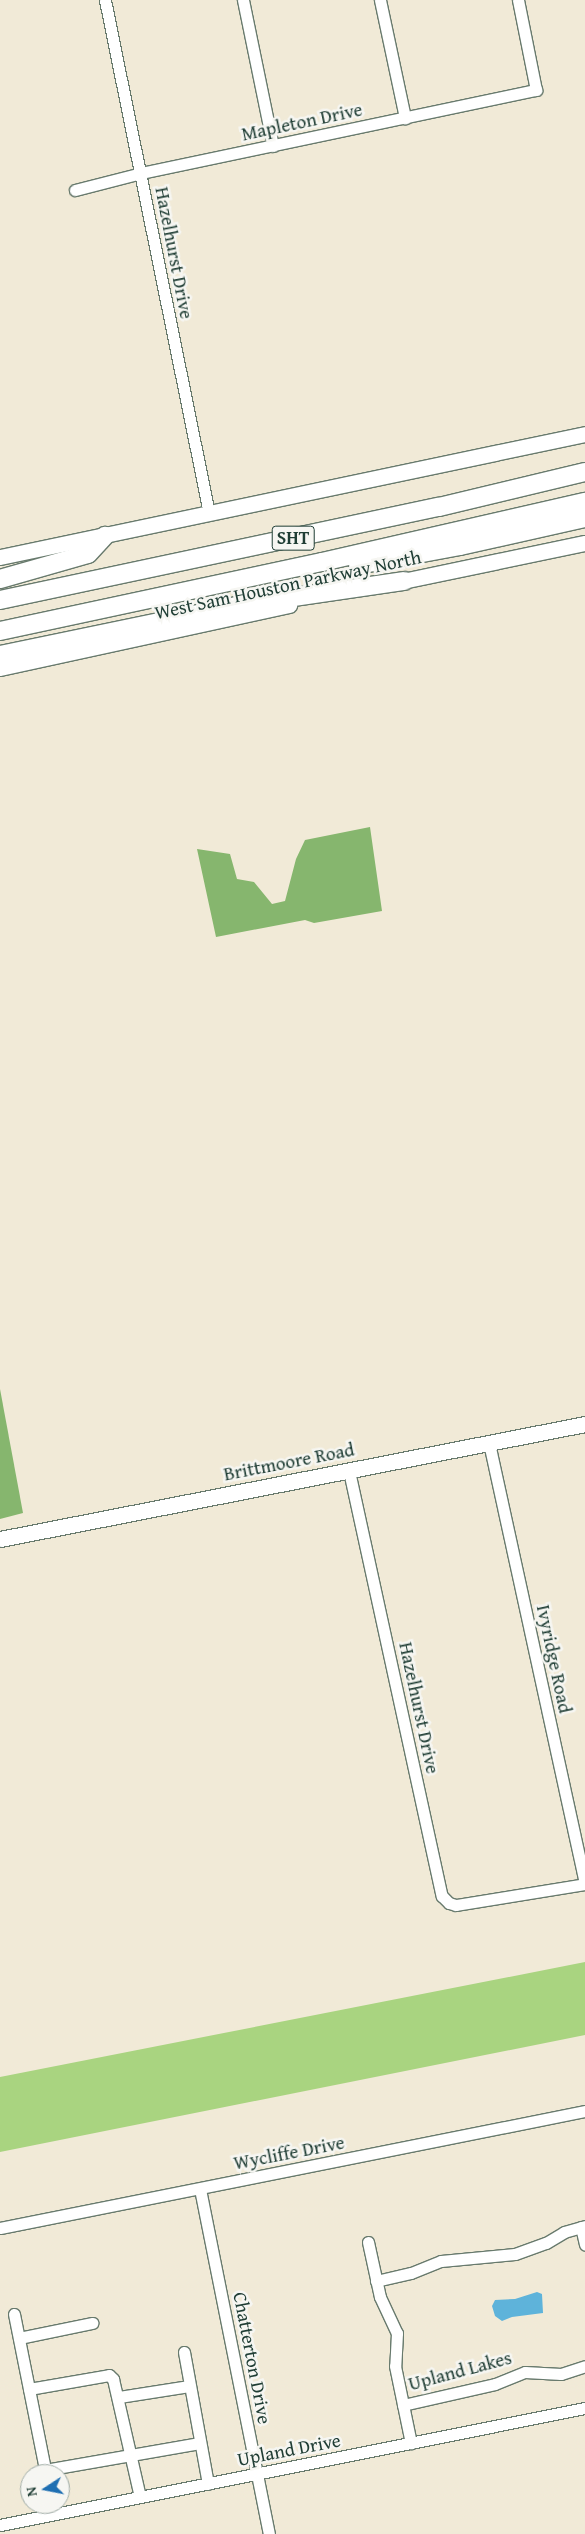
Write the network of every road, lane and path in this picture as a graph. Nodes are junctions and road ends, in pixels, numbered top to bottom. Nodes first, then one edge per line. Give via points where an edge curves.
1 (105, 0) edge
2 (243, 0) edge
3 (380, 0) edge
4 (518, 0) edge
5 (405, 118) junction
6 (274, 146) junction
7 (141, 173) junction
8 (75, 190) dead end
9 (585, 434) edge
10 (585, 472) edge
11 (585, 502) edge
12 (209, 514) junction
13 (585, 518) edge
14 (105, 536) junction
15 (585, 543) edge
16 (0, 558) edge
17 (322, 562) junction
18 (0, 579) edge
19 (404, 581) junction
20 (0, 600) edge
21 (0, 631) edge
22 (0, 655) edge
23 (0, 668) edge
24 (585, 1424) edge
25 (489, 1443) junction
26 (349, 1471) junction
27 (0, 1539) edge
28 (585, 1883) edge
29 (585, 2111) edge
30 (200, 2189) junction
31 (583, 2226) edge
32 (0, 2228) edge
33 (368, 2242) dead end
34 (585, 2245) edge
35 (376, 2281) junction
36 (14, 2314) dead end
37 (92, 2323) dead end
38 (19, 2338) junction
39 (184, 2352) dead end
40 (585, 2366) edge
41 (189, 2386) junction
42 (29, 2389) junction
43 (119, 2397) junction
44 (403, 2405) junction
45 (585, 2408) edge
46 (200, 2443) junction
47 (411, 2443) junction
48 (131, 2454) junction
49 (43, 2464) edge
50 (70, 2467) edge
51 (257, 2474) junction
52 (208, 2484) junction
53 (140, 2497) junction
54 (70, 2507) edge
55 (38, 2514) edge
56 (0, 2525) edge
57 (269, 2534) edge

1 - 7 street, Hazelhurst Drive
2 - 6 street
3 - 5 street
4 - 5 street, Mapleton Drive via 536,90
5 - 6 street, Mapleton Drive
6 - 7 street, Mapleton Drive
7 - 8 street, Mapleton Drive
7 - 12 street, Hazelhurst Drive
9 - 12 main road
10 - 20 highway, SHT via 439,507
11 - 17 highway, SHT
12 - 14 main road
13 - 17 highway via 360,566
14 - 16 main road
14 - 18 highway via 88,554
15 - 19 main road, West Sam Houston Parkway North
17 - 21 highway, SHT
19 - 22 highway via 246,604
19 - 23 main road, West Sam Houston Parkway North
24 - 25 main road, Brittmoore Road
25 - 26 main road, Brittmoore Road
25 - 28 street, Ivyridge Road
26 - 27 main road, Brittmoore Road
26 - 28 street, Hazelhurst Drive via 442,1896 456,1905
29 - 30 street, Wycliffe Drive
30 - 32 street, Wycliffe Drive
30 - 51 street, Chatterton Drive
31 - 34 street
31 - 35 street via 515,2254 441,2261
33 - 35 street
35 - 44 street via 397,2333 395,2366
36 - 38 street
37 - 38 street
38 - 42 street
39 - 41 street
40 - 44 street, Upland Lakes via 561,2374 525,2372 495,2384
41 - 43 street
41 - 46 street
42 - 43 street via 109,2375
42 - 49 street
43 - 48 street
44 - 47 street
45 - 47 street, Upland Drive
46 - 48 street
46 - 52 street
47 - 51 street, Upland Drive
48 - 50 street
48 - 53 street
51 - 52 street, Upland Drive
51 - 57 street, Chatterton Drive
52 - 53 street, Upland Drive
53 - 54 street, Upland Drive
55 - 56 street, Upland Drive

